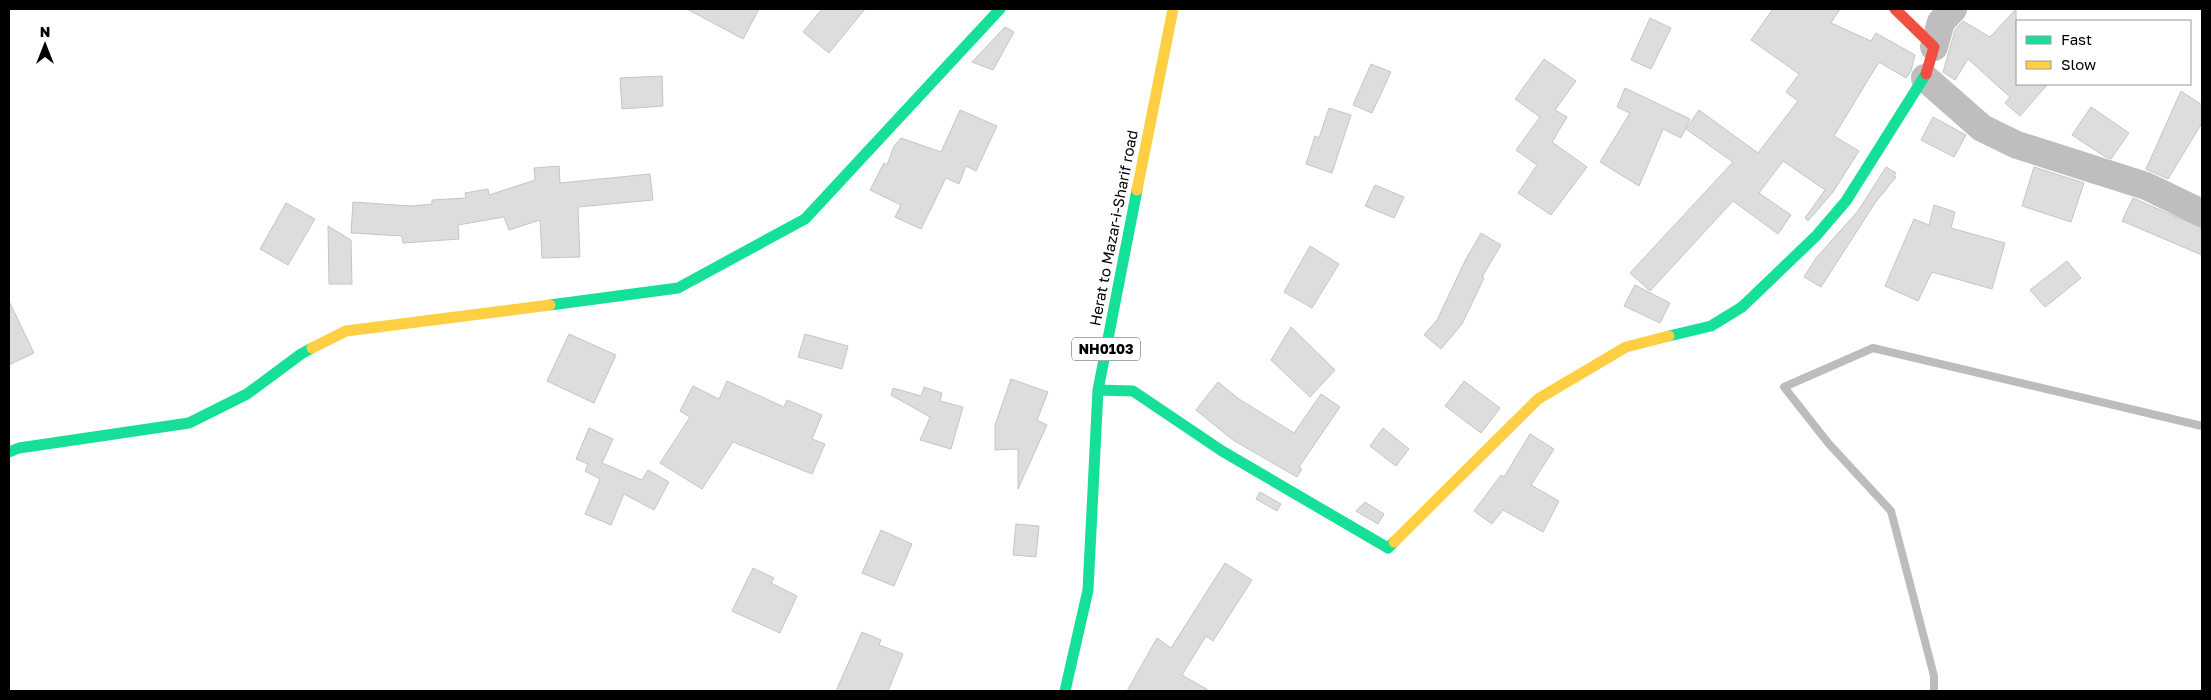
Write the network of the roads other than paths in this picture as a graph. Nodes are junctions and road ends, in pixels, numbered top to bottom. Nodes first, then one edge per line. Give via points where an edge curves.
1 (1000, 9) edge
2 (1173, 9) edge
3 (1895, 9) edge
4 (1953, 9) edge
5 (1934, 47) junction
6 (1926, 78) junction
7 (2202, 213) edge
8 (1098, 390) junction
9 (9, 452) edge
10 (1065, 691) edge

1 - 9 main road via 805,219 678,288 346,331 301,354 247,394 189,423
2 - 8 main road, Herat to Mazar-i-Sharif road / NH0103
3 - 5 main road
4 - 5 street via 1941,22
5 - 6 main road
6 - 7 street via 1982,128 2017,145 2146,186
6 - 8 main road via 1846,201 1816,236 1742,307 1711,326 1626,347 1538,399 1388,548 1222,451 1133,391
8 - 10 main road, Herat to Mazar-i-Sharif road / NH0103 via 1088,590

